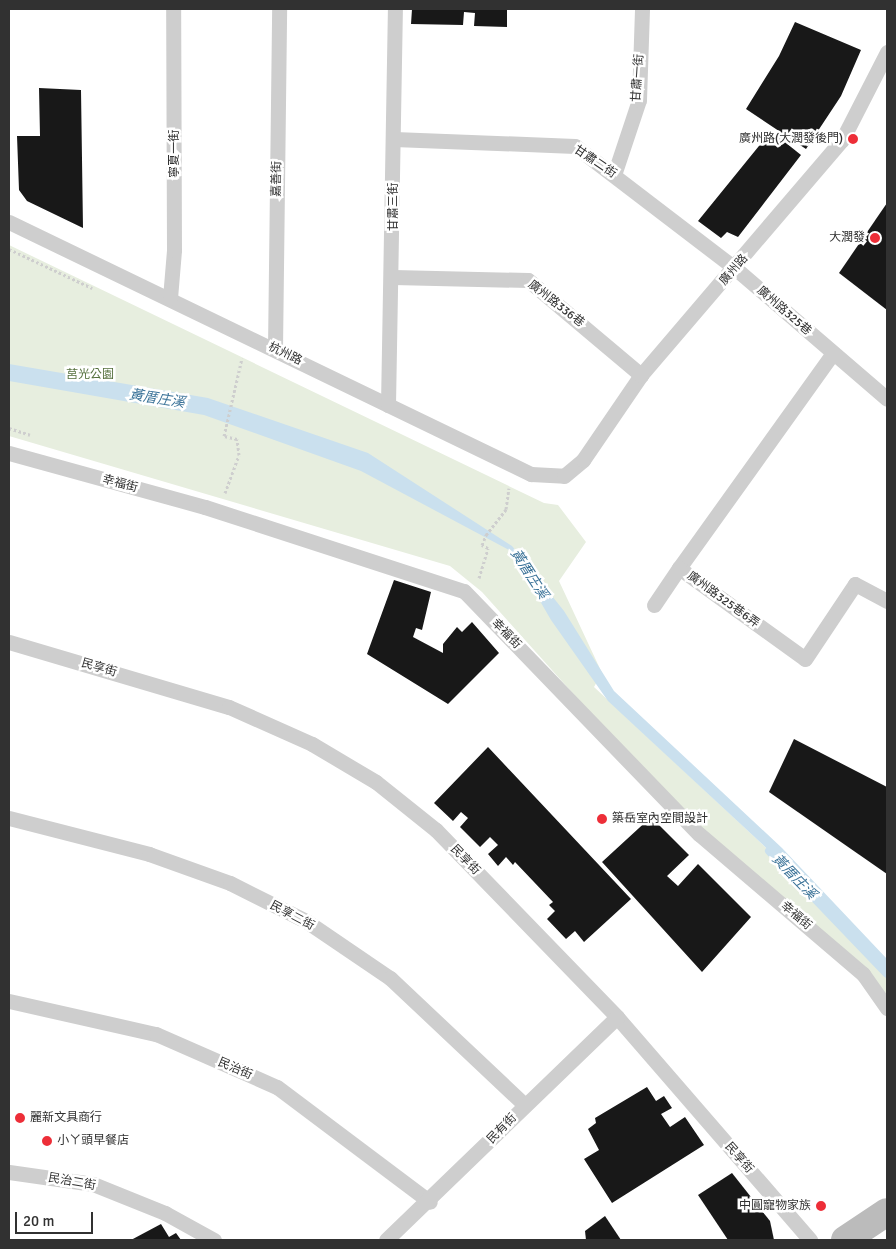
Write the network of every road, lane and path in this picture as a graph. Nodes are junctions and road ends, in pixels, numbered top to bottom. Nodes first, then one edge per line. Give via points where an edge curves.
1 (173, 9) edge
2 (279, 9) edge
3 (395, 9) edge
4 (642, 9) edge
5 (887, 52) edge
6 (394, 139) junction
7 (614, 175) junction
8 (9, 222) edge
9 (736, 269) junction
10 (393, 277) junction
11 (170, 298) junction
12 (275, 349) junction
13 (833, 353) junction
14 (251, 362) dead end
15 (641, 375) junction
16 (887, 399) edge
17 (388, 405) junction
18 (9, 428) edge
19 (36, 437) dead end
20 (9, 453) edge
21 (564, 476) joint
22 (501, 484) dead end
23 (221, 503) dead end
24 (486, 535) dead end
25 (680, 568) junction
26 (887, 601) edge
27 (654, 605) dead end
28 (9, 642) edge
29 (9, 818) edge
30 (9, 1001) edge
31 (887, 1008) edge
32 (617, 1016) junction
33 (525, 1105) junction
34 (9, 1172) edge
35 (430, 1202) junction
36 (887, 1212) edge
37 (214, 1240) edge
38 (386, 1240) edge
39 (810, 1240) edge
40 (845, 1240) edge

1 - 11 lane, 寧夏一街 via 174,240
2 - 12 lane, 嘉善街
3 - 6 lane, 甘肅三街
4 - 7 lane, 甘肅一街 via 639,100
5 - 9 lane, 廣州路 via 842,140
6 - 7 lane, 甘肅二街 via 575,146
6 - 10 lane, 甘肅三街
7 - 9 lane, 甘肅二街
8 - 11 lane, 杭州路
9 - 13 lane, 廣州路325巷
9 - 15 lane, 廣州路
10 - 15 lane, 廣州路336巷 via 528,280
10 - 17 lane, 甘肅三街
11 - 12 lane, 杭州路
12 - 17 lane, 杭州路
13 - 16 lane, 廣州路325巷
13 - 25 lane, 廣州路325巷6弄
14 - 23 path via 242,358 224,436 237,439 240,455
15 - 21 lane, 廣州路 via 584,460
17 - 21 lane, 杭州路 via 531,474
18 - 19 path
20 - 31 lane, 幸福街 via 205,507 464,591 700,834 863,974
22 - 24 path via 510,488 506,509
25 - 26 lane, 廣州路325巷6弄 via 805,659 856,584
25 - 27 lane
28 - 32 lane, 民享街 via 229,707 312,744 376,782 436,830
29 - 33 lane, 民享二街 via 149,854 230,884 306,921 390,978
30 - 35 lane, 民治街 via 156,1034 277,1087
32 - 33 lane, 民有街
32 - 39 lane, 民享街
33 - 35 lane, 民有街
34 - 37 lane, 民治二街 via 93,1184 165,1213
35 - 38 lane, 民有街
36 - 40 main road

